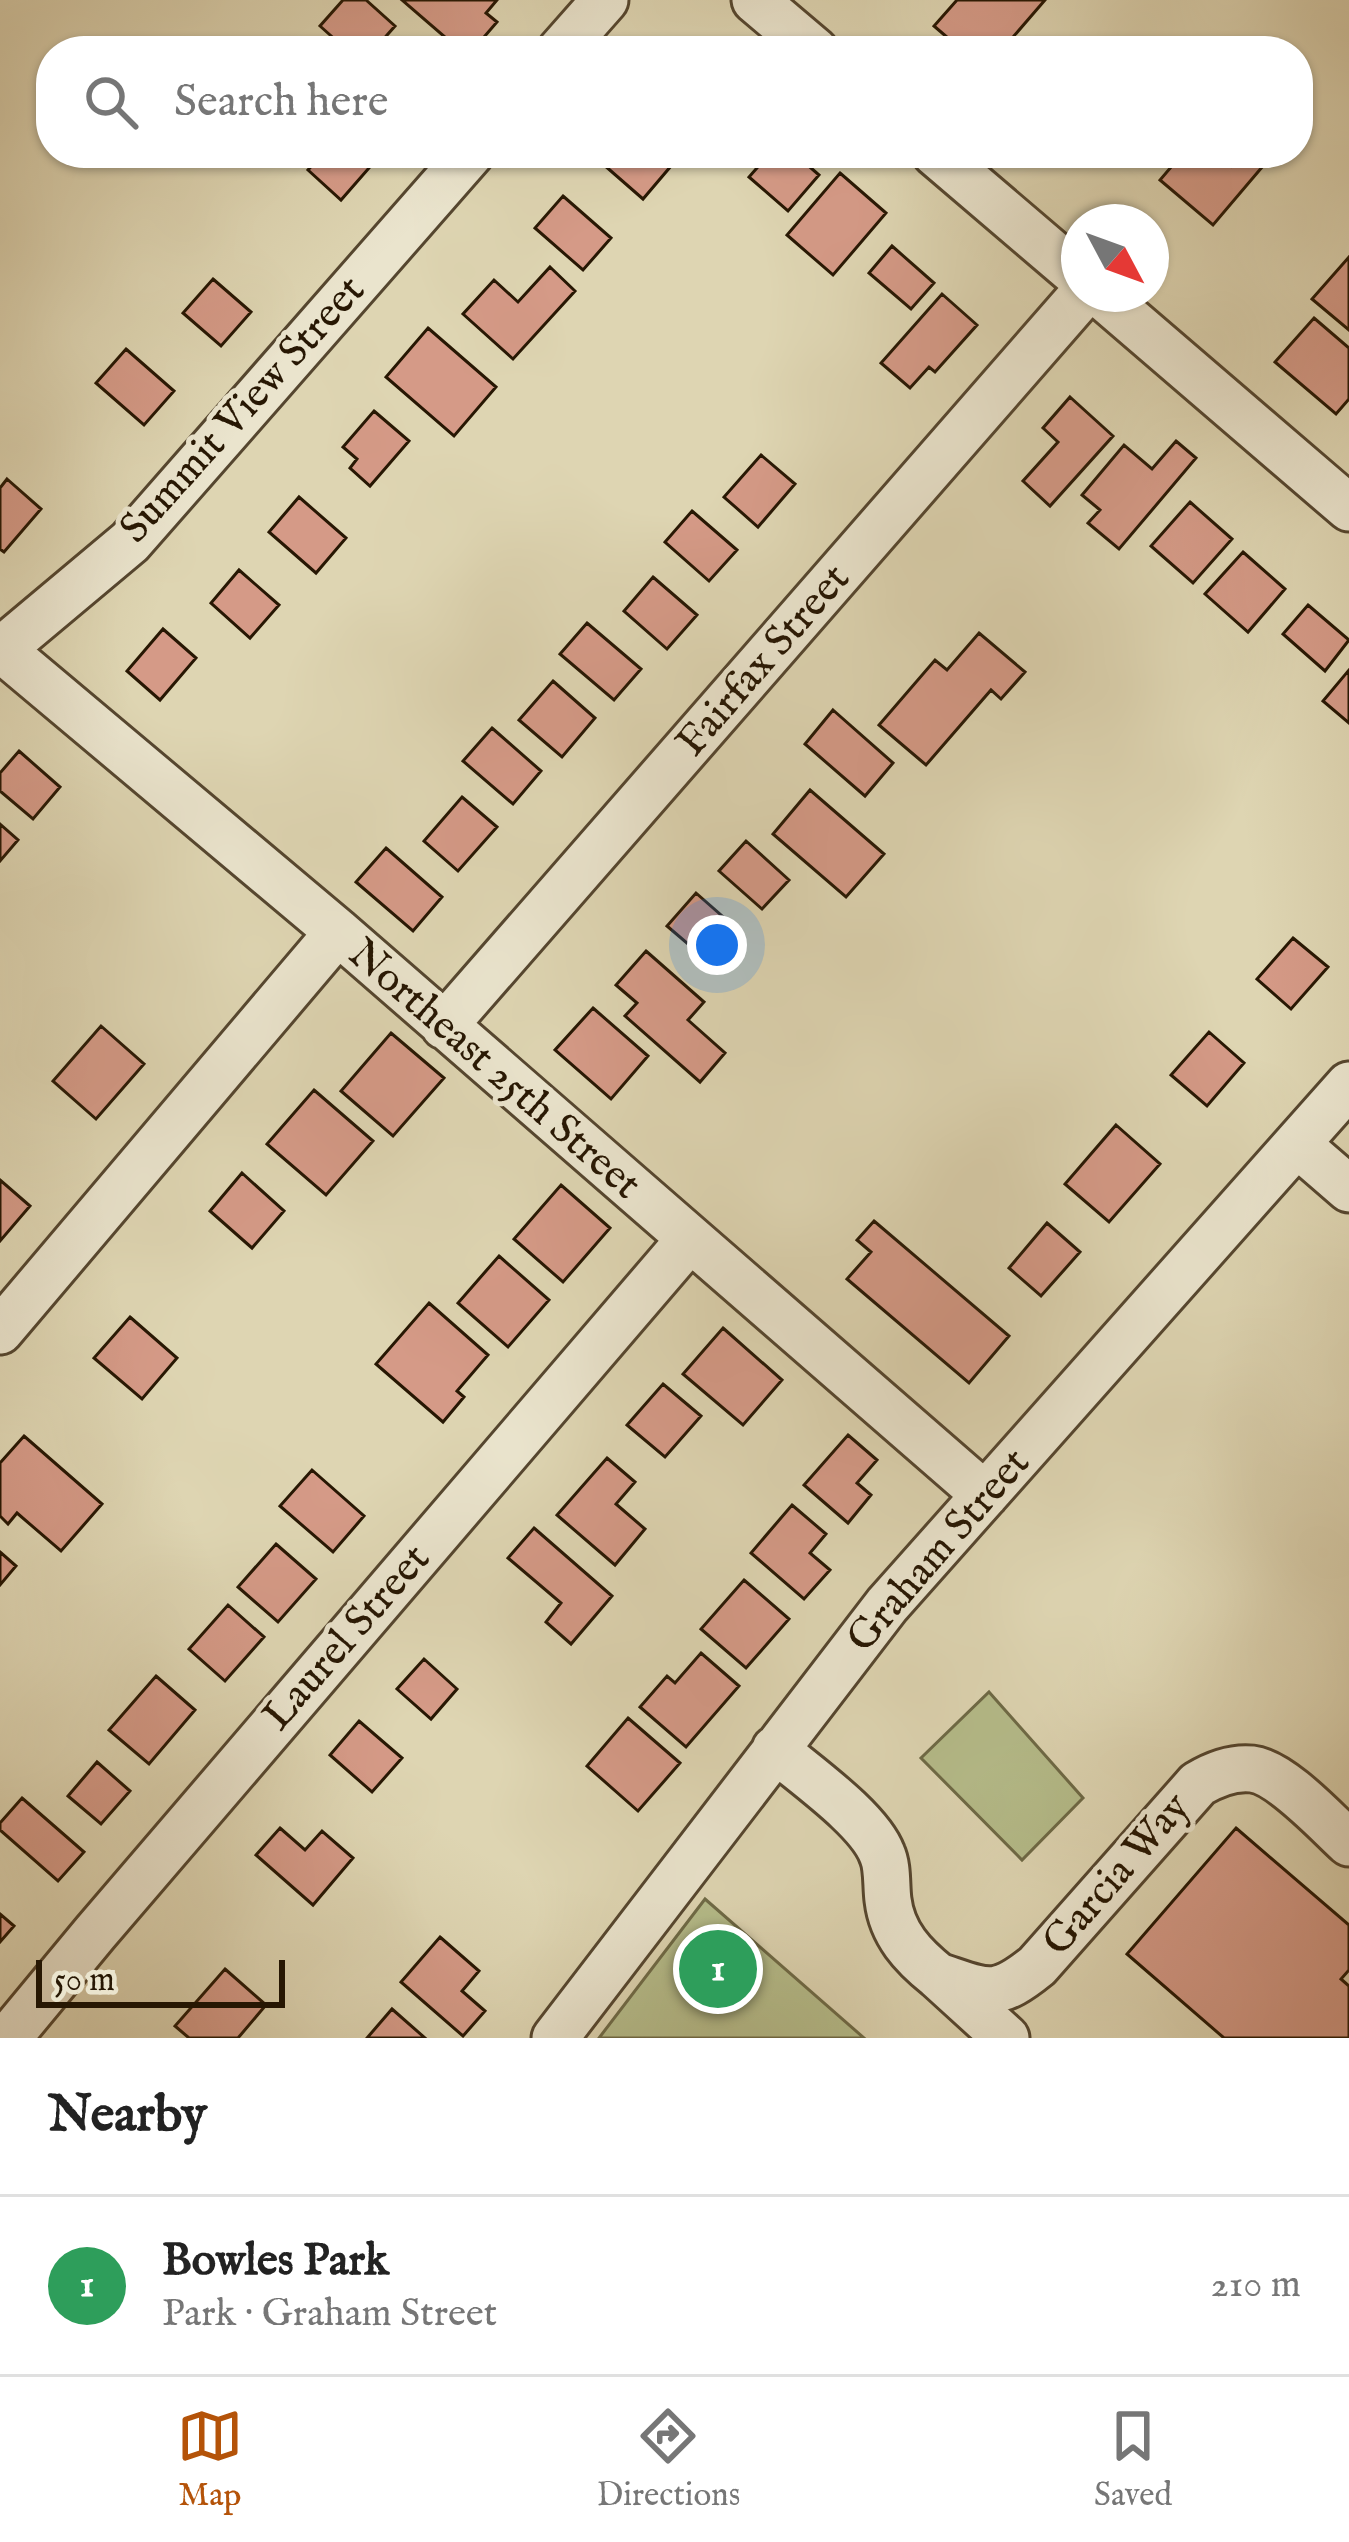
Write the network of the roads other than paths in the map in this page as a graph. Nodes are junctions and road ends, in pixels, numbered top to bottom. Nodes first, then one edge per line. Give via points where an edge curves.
1 (604, 0) edge
2 (755, 0) edge
3 (573, 36) edge
4 (797, 36) edge
5 (457, 168) edge
6 (953, 168) edge
7 (1061, 261) edge
8 (1067, 312) edge
9 (1121, 312) edge
10 (1348, 506) edge
11 (0, 649) edge
12 (338, 932) junction
13 (444, 1026) junction
14 (1349, 1085) edge
15 (1298, 1144) junction
16 (1349, 1189) edge
17 (689, 1240) junction
18 (0, 1331) edge
19 (985, 1495) junction
20 (775, 1749) junction
21 (1349, 1843) edge
22 (938, 1976) junction
23 (8, 2038) edge
24 (555, 2038) edge
25 (1006, 2038) edge

1 - 3 street
2 - 4 street
5 - 11 street, Summit View Street via 130,542
6 - 7 street
8 - 13 street, Fairfax Street
9 - 10 street
11 - 12 street, Northeast 25th Street
12 - 13 street, Northeast 25th Street
12 - 18 street
13 - 17 street, Northeast 25th Street
14 - 15 street, Graham Street
15 - 16 street
15 - 19 street, Graham Street
17 - 19 street, Northeast 25th Street
17 - 23 street, Laurel Street
19 - 20 street, Graham Street
20 - 22 street via 870,1834 883,1855 895,1928
20 - 24 street, Graham Street
21 - 22 street, Garcia Way via 1254,1768 1214,1774 1014,1985 989,1991
22 - 25 street

